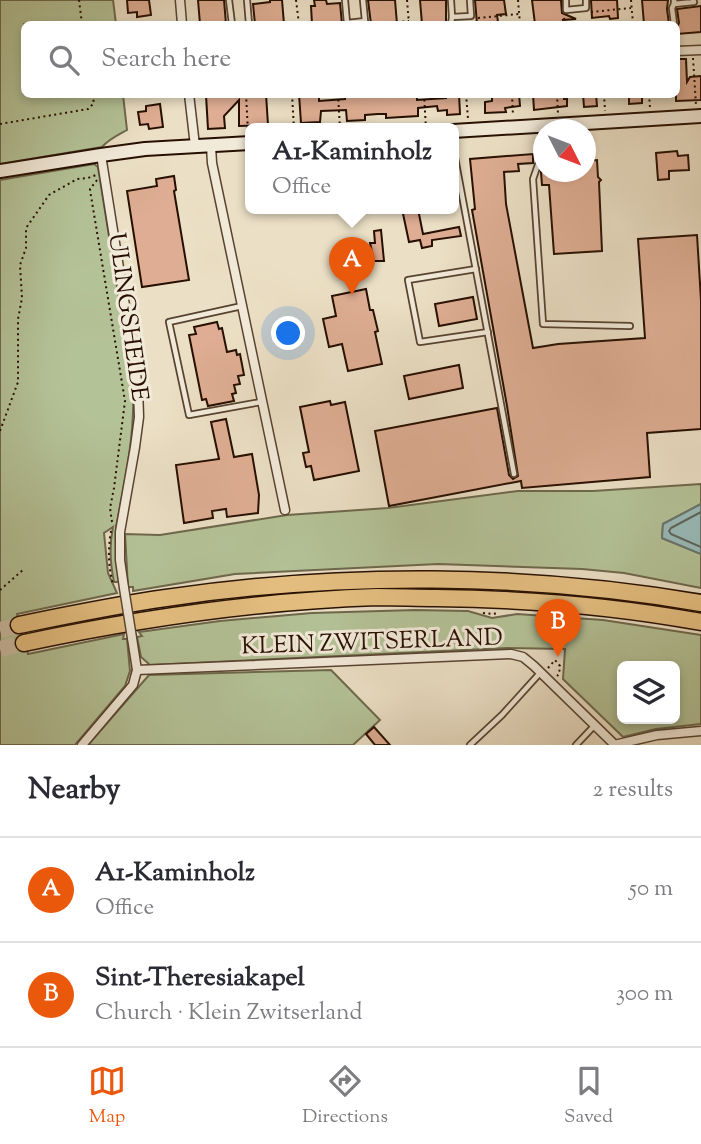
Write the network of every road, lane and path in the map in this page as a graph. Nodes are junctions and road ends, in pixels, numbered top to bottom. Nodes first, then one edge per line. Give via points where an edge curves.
1 (79, 0) edge
2 (180, 0) edge
3 (229, 0) edge
4 (247, 0) edge
5 (296, 0) edge
6 (345, 0) edge
7 (363, 0) edge
8 (407, 0) edge
9 (451, 0) edge
10 (470, 0) edge
11 (518, 0) edge
12 (565, 0) edge
13 (586, 0) edge
14 (631, 0) edge
15 (693, 0) edge
16 (674, 2) edge
17 (586, 8) junction
18 (631, 8) junction
19 (519, 14) junction
20 (471, 16) junction
21 (453, 18) junction
22 (82, 21) edge
23 (182, 21) edge
24 (232, 21) edge
25 (249, 21) edge
26 (299, 21) edge
27 (347, 21) edge
28 (365, 21) edge
29 (409, 21) edge
30 (452, 21) edge
31 (520, 21) edge
32 (633, 21) edge
33 (674, 21) edge
34 (697, 50) edge
35 (92, 98) edge
36 (189, 98) edge
37 (246, 98) edge
38 (292, 98) edge
39 (338, 98) edge
40 (424, 98) edge
41 (466, 98) edge
42 (512, 98) edge
43 (557, 98) edge
44 (604, 98) edge
45 (649, 98) edge
46 (699, 116) edge
47 (559, 119) edge
48 (650, 119) junction
49 (605, 122) junction
50 (248, 123) edge
51 (294, 123) edge
52 (340, 123) edge
53 (426, 123) edge
54 (596, 123) edge
55 (0, 124) edge
56 (533, 127) edge
57 (514, 128) junction
58 (468, 130) junction
59 (459, 131) edge
60 (245, 143) edge
61 (195, 146) junction
62 (211, 146) junction
63 (101, 155) junction
64 (0, 171) edge
65 (103, 172) junction
66 (459, 179) edge
67 (533, 182) edge
68 (476, 269) junction
69 (242, 306) junction
70 (629, 326) dead end
71 (488, 331) junction
72 (262, 402) junction
73 (0, 431) edge
74 (514, 474) dead end
75 (285, 510) dead end
76 (24, 569) dead end
77 (124, 588) junction
78 (0, 590) edge
79 (701, 603) edge
80 (701, 622) edge
81 (19, 625) tunnel mouth
82 (24, 643) tunnel mouth
83 (137, 670) junction
84 (542, 673) junction
85 (551, 682) junction
86 (595, 725) junction
87 (701, 731) edge
88 (82, 745) edge
89 (470, 745) edge
90 (576, 745) edge
91 (615, 745) edge

1 - 22 path
2 - 23 street
3 - 24 lane
4 - 25 lane
5 - 26 path
6 - 27 lane
7 - 28 lane
8 - 29 path
9 - 21 lane
10 - 20 lane
11 - 19 path
12 - 17 lane via 566,10
13 - 17 lane
14 - 18 path
15 - 16 lane
16 - 33 lane
17 - 18 path via 590,12
18 - 32 path
19 - 20 path
19 - 31 path
20 - 21 lane
21 - 30 lane
34 - 46 path
35 - 55 path via 88,109
36 - 61 street
37 - 50 path
38 - 51 path
39 - 52 path
40 - 53 path
41 - 58 path
42 - 57 path
43 - 47 path
44 - 49 path
45 - 48 path
46 - 48 main road
48 - 49 main road
49 - 54 main road
56 - 57 main road
57 - 58 main road
58 - 59 main road
60 - 62 main road
61 - 62 main road
61 - 63 main road
62 - 69 street
63 - 64 main road
63 - 65 street, ULINGSHEIDE
65 - 73 path via 77,179 49,195 26,228 20,265 18,382
65 - 77 street, ULINGSHEIDE via 138,387 139,417 120,533
65 - 77 path, ULINGSHEIDE via 90,189 125,401 110,508 109,570 113,584
66 - 68 lane
67 - 70 lane via 543,324
68 - 71 lane
68 - 71 lane via 408,281 420,342
69 - 72 street
69 - 72 lane via 169,322 189,415
71 - 74 lane
72 - 75 street
76 - 78 path
77 - 83 street, ULINGSHEIDE, bridge
79 - 81 highway via 557,585 383,579 167,597
80 - 82 highway via 498,599 379,597 168,616
83 - 84 street, KLEIN ZWITSERLAND via 511,654 523,657
83 - 88 street via 133,685
84 - 85 street, KLEIN ZWITSERLAND
84 - 85 path via 555,660 559,674
84 - 89 lane
85 - 86 street, KLEIN ZWITSERLAND
86 - 90 lane
86 - 91 street, KLEIN ZWITSERLAND
87 - 91 street

